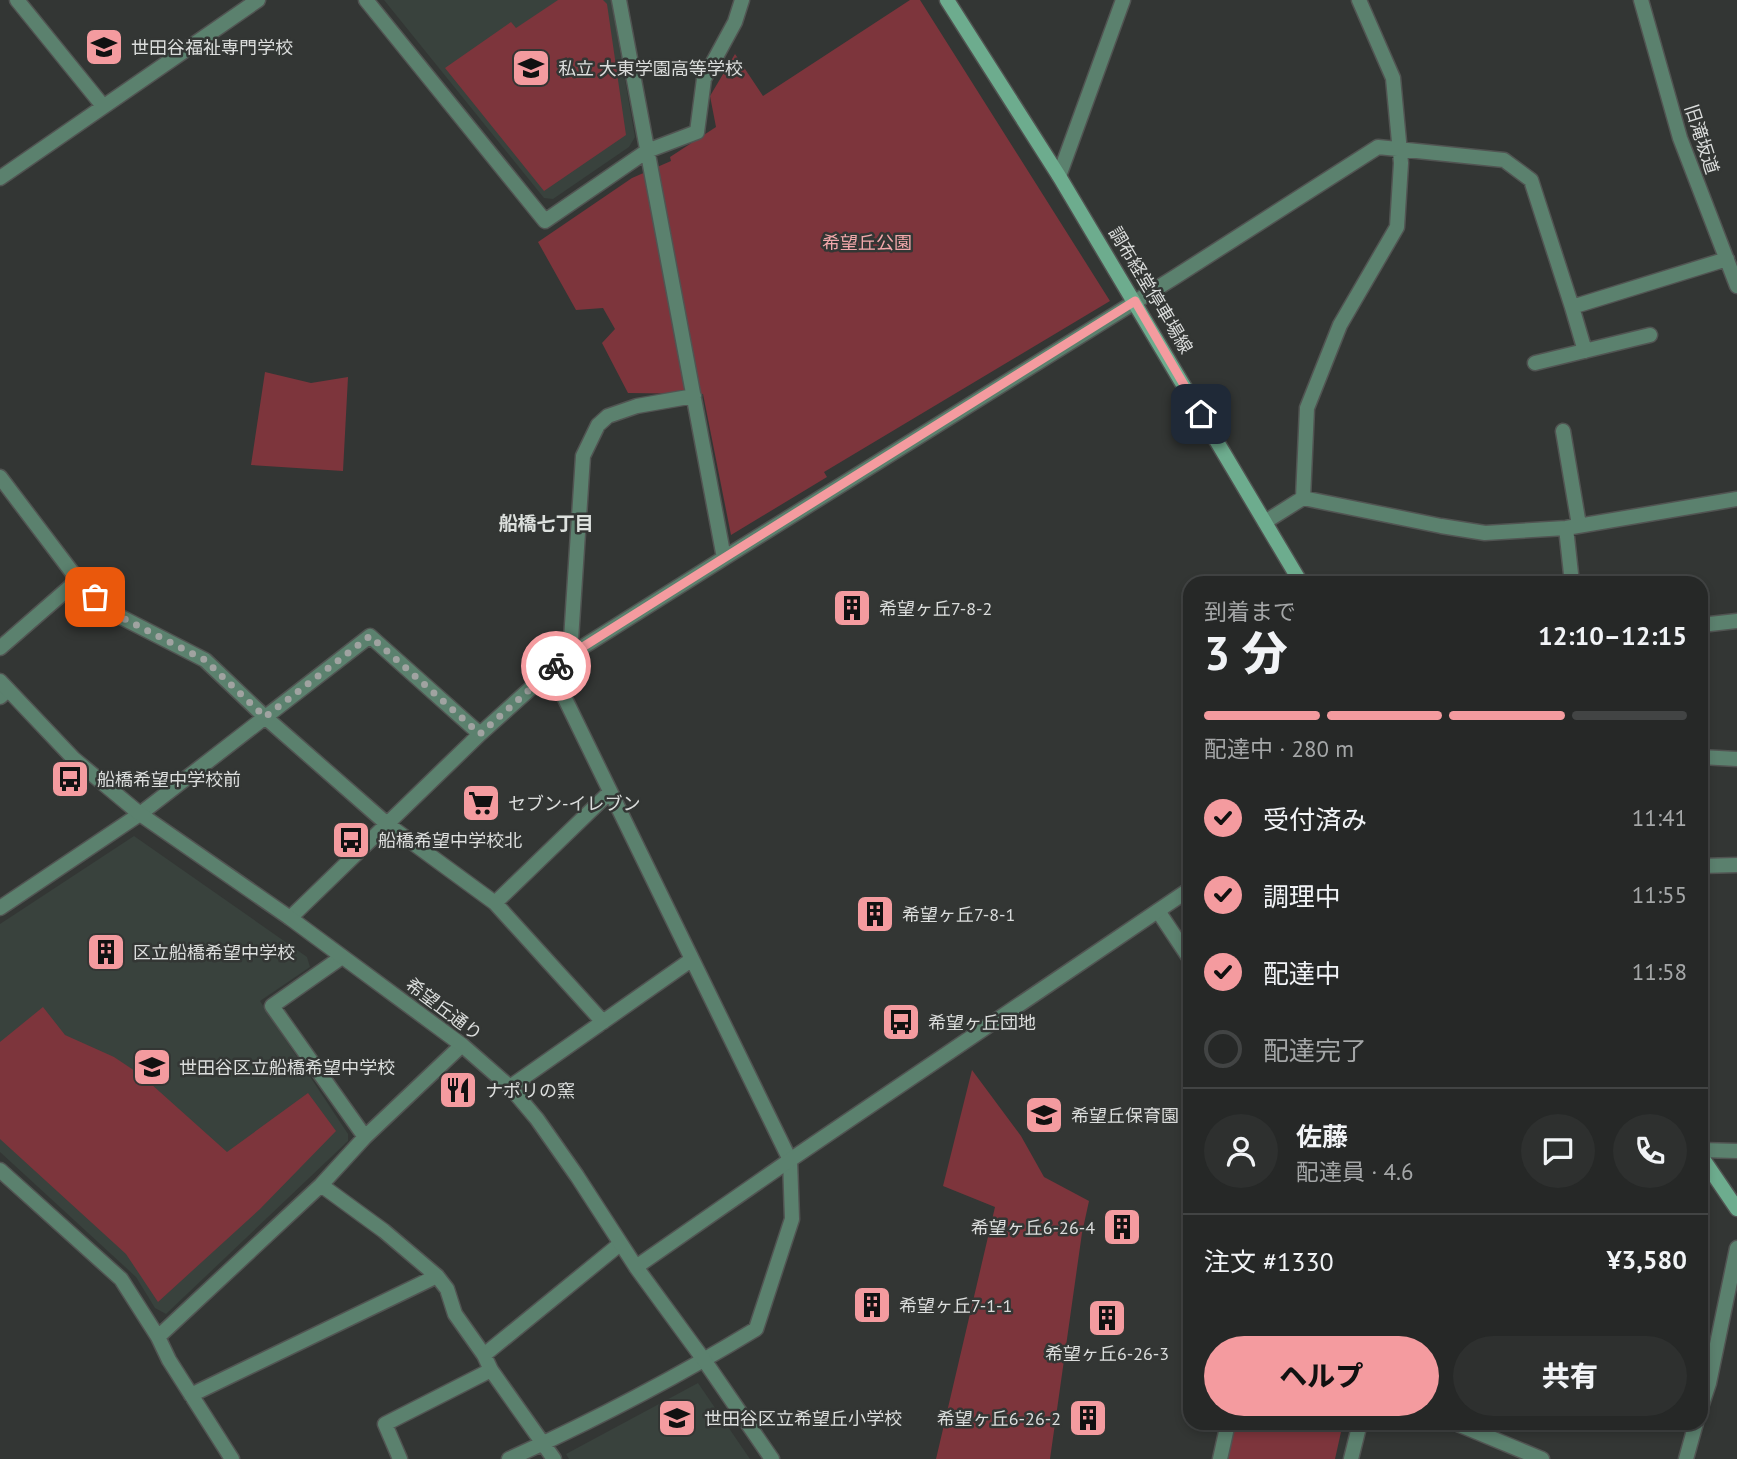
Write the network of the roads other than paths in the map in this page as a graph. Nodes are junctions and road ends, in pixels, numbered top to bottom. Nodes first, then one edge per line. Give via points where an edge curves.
1 (17, 0) edge
2 (258, 0) edge
3 (366, 0) edge
4 (620, 0) edge
5 (743, 0) edge
6 (947, 0) edge
7 (1123, 0) edge
8 (1359, 0) edge
9 (1641, 0) edge
10 (103, 106) junction
11 (1400, 149) junction
12 (647, 151) junction
13 (1055, 169) junction
14 (0, 178) edge
15 (1727, 259) junction
16 (1737, 286) edge
17 (1135, 301) junction
18 (1572, 307) junction
19 (1650, 335) dead end
20 (1585, 351) junction
21 (1535, 363) dead end
22 (694, 396) junction
23 (1563, 431) dead end
24 (0, 477) edge
25 (1303, 498) junction
26 (1737, 499) edge
27 (1265, 522) junction
28 (1573, 526) junction
29 (724, 558) junction
30 (1297, 576) edge
31 (1572, 576) edge
32 (78, 580) junction
33 (1737, 621) edge
34 (1708, 624) edge
35 (0, 648) edge
36 (570, 655) junction
37 (551, 670) junction
38 (3, 689) edge
39 (265, 717) junction
40 (480, 734) junction
41 (1708, 757) edge
42 (1737, 759) edge
43 (610, 792) junction
44 (140, 814) junction
45 (387, 824) junction
46 (1737, 865) edge
47 (1708, 866) edge
48 (1183, 894) edge
49 (495, 903) junction
50 (0, 908) edge
51 (1158, 911) junction
52 (290, 918) junction
53 (1183, 948) edge
54 (342, 957) junction
55 (691, 960) junction
56 (603, 1022) junction
57 (462, 1045) junction
58 (510, 1087) junction
59 (365, 1137) junction
60 (1708, 1150) edge
61 (1737, 1151) edge
62 (790, 1160) junction
63 (1708, 1166) edge
64 (0, 1170) edge
65 (321, 1185) junction
66 (1737, 1209) edge
67 (620, 1244) junction
68 (1737, 1248) edge
69 (636, 1267) junction
70 (437, 1276) junction
71 (158, 1337) junction
72 (484, 1355) junction
73 (704, 1360) junction
74 (491, 1370) junction
75 (1708, 1386) edge
76 (191, 1395) junction
77 (1226, 1430) edge
78 (1358, 1430) edge
79 (1468, 1430) edge
80 (1694, 1430) edge
81 (544, 1443) junction
82 (1509, 1452) edge
83 (232, 1459) edge
84 (400, 1459) edge
85 (509, 1459) edge
86 (554, 1459) edge
87 (772, 1459) edge
88 (1220, 1459) edge
89 (1351, 1459) edge
90 (1542, 1459) edge
91 (1686, 1459) edge

1 - 10 street
2 - 10 street
3 - 12 street via 545,221
4 - 12 street
5 - 12 street via 704,79 697,132
6 - 13 main road, 調布経堂停車場線
7 - 13 street
8 - 11 street via 1393,78
9 - 15 street, 旧滝坂道 via 1680,138
10 - 14 street
11 - 17 street via 1378,147
11 - 18 street via 1504,160 1531,180
11 - 25 street via 1397,227 1340,325 1307,408
12 - 22 street
13 - 17 main road, 調布経堂停車場線
15 - 16 street, 旧滝坂道
15 - 18 street
17 - 27 main road, 調布経堂停車場線
17 - 29 street
18 - 20 street
19 - 20 street
20 - 21 street
22 - 29 street
22 - 36 street via 608,416 598,425 583,456
23 - 28 street
24 - 32 street
25 - 27 street
25 - 28 street via 1485,533
26 - 28 street
27 - 30 main road, 調布経堂停車場線
28 - 31 street
29 - 36 street
32 - 35 street
32 - 39 street via 113,613 205,660
33 - 34 street
36 - 37 street
37 - 40 street
37 - 43 street
38 - 44 street, 希望丘通り via 74,759
39 - 40 street via 370,636
39 - 44 street
39 - 45 street
40 - 45 street
41 - 42 street
43 - 49 street
43 - 55 street
44 - 50 street
44 - 52 street, 希望丘通り
45 - 49 street
45 - 52 street
46 - 47 street
48 - 51 street
49 - 56 street
51 - 53 street
51 - 62 street
52 - 54 street, 希望丘通り
54 - 57 street, 希望丘通り
54 - 59 street via 272,1006
55 - 56 street
55 - 62 street
56 - 58 street
57 - 58 street, 希望丘通り
57 - 59 street
58 - 67 street, 希望丘通り via 577,1176
59 - 65 street
60 - 61 street
62 - 69 street
62 - 73 street via 792,1219 756,1329
63 - 66 main road
64 - 71 street via 121,1279
65 - 70 street
65 - 71 street
67 - 69 street, 希望丘通り
67 - 72 street
68 - 75 street
69 - 73 street, 希望丘通り
70 - 72 street via 455,1314
70 - 76 street
71 - 76 street
72 - 74 street
73 - 81 street
73 - 87 street, 希望丘通り
74 - 81 street
74 - 84 street via 385,1424
76 - 83 street
77 - 88 street
78 - 89 street
79 - 82 street
80 - 91 street
81 - 85 street
81 - 86 street
82 - 90 street

